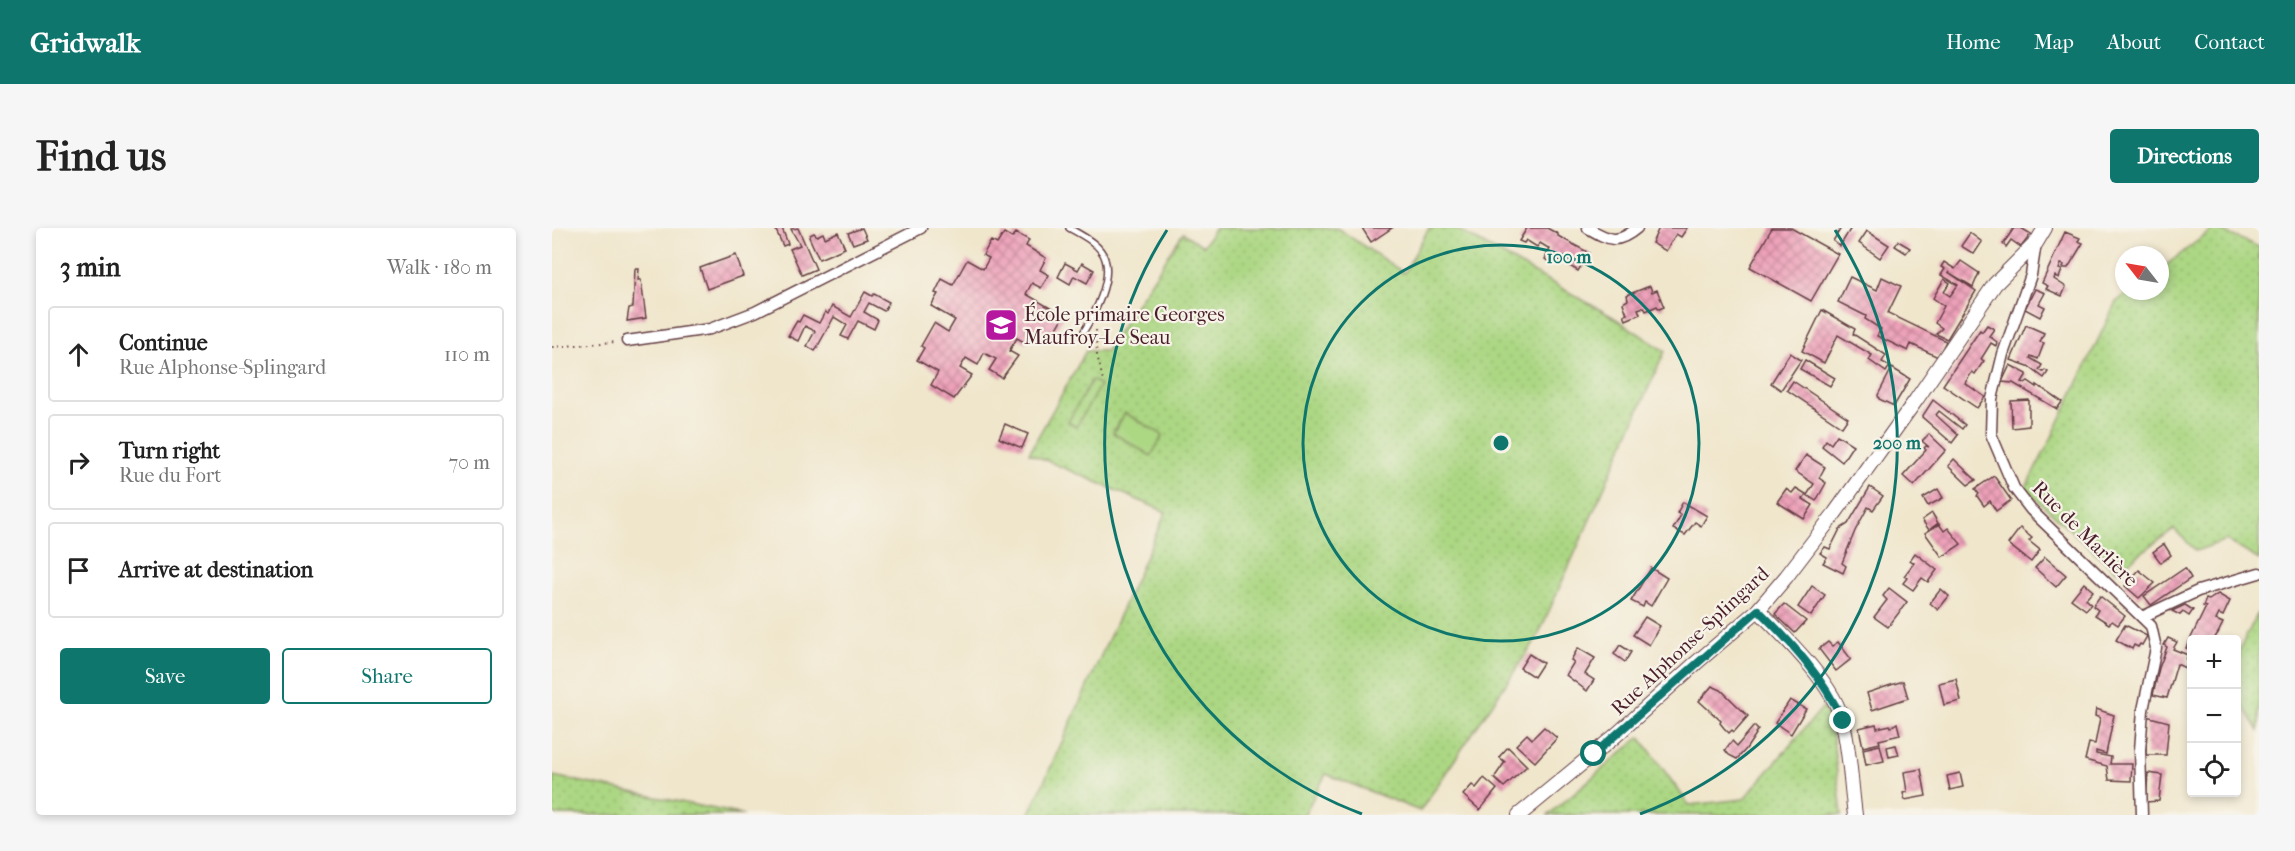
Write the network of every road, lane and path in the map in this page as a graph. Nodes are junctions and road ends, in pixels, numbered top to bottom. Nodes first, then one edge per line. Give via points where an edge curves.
1 (921, 228) edge
2 (1069, 228) edge
3 (1588, 228) edge
4 (1637, 228) edge
5 (2045, 228) edge
6 (2036, 243) junction
7 (1095, 314) junction
8 (1084, 331) dead end
9 (627, 341) joint
10 (552, 347) edge
11 (1103, 380) dead end
12 (2259, 573) edge
13 (1758, 610) junction
14 (2142, 617) junction
15 (1519, 815) edge
16 (1855, 815) edge
17 (2142, 815) edge

1 - 9 street via 755,312 710,329
2 - 7 lane via 1094,244 1105,258 1106,284
3 - 4 street via 1606,239 1618,240
5 - 6 street, Rue Alphonse-Splingard
6 - 13 street, Rue Alphonse-Splingard via 1995,284 1835,513
6 - 14 street, Rue de Marlière via 2031,275 2003,354 1992,399 1991,434 2014,488 2031,510
7 - 8 lane
7 - 11 path
9 - 10 path
12 - 14 street via 2198,591
13 - 15 street, Rue Alphonse-Splingard
13 - 16 street via 1800,654 1832,697 1843,721
14 - 17 street, Rue de Marlière via 2151,626 2156,648 2143,710

